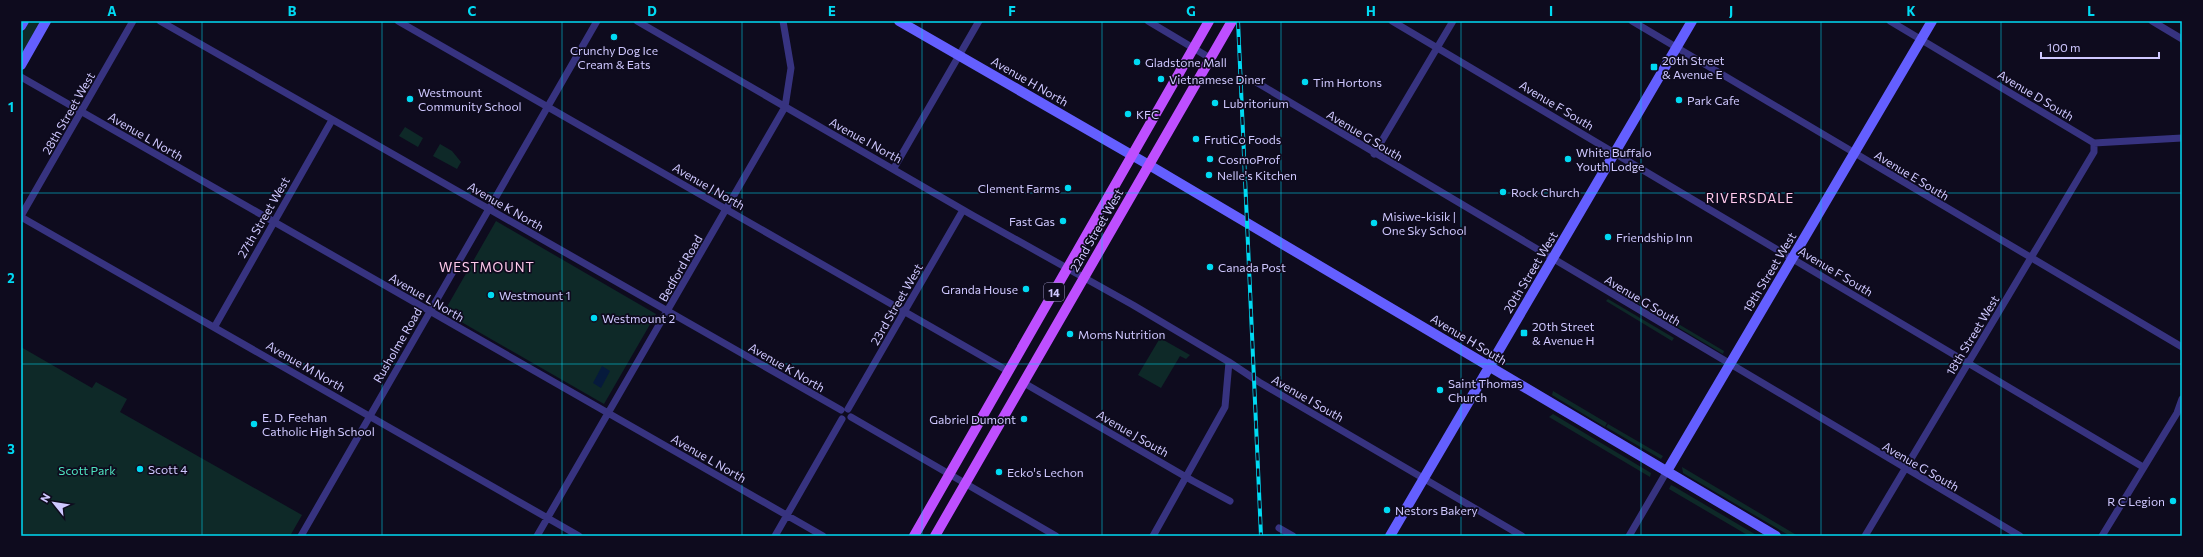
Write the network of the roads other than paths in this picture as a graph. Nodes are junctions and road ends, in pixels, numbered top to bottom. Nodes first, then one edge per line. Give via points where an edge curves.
1 (24, 21) edge
2 (46, 21) edge
3 (133, 21) edge
4 (160, 21) edge
5 (398, 21) edge
6 (597, 21) edge
7 (637, 21) edge
8 (783, 21) edge
9 (899, 21) edge
10 (979, 21) edge
11 (1148, 21) edge
12 (1209, 21) edge
13 (1232, 21) edge
14 (1392, 21) edge
15 (1453, 21) edge
16 (1632, 21) edge
17 (1692, 21) edge
18 (1890, 21) edge
19 (1932, 21) edge
20 (2152, 21) edge
21 (909, 24) edge
22 (21, 26) edge
23 (2182, 39) edge
24 (1922, 40) junction
25 (1437, 47) junction
26 (1677, 47) junction
27 (1194, 48) junction
28 (959, 56) junction
29 (1210, 58) junction
30 (21, 65) edge
31 (21, 77) edge
32 (1256, 82) dead end
33 (547, 107) junction
34 (785, 107) junction
35 (80, 112) junction
36 (332, 120) junction
37 (2182, 138) edge
38 (2094, 143) junction
39 (1614, 153) junction
40 (1374, 154) junction
41 (1854, 154) junction
42 (1132, 155) junction
43 (1149, 165) junction
44 (894, 168) junction
45 (489, 209) junction
46 (727, 209) junction
47 (963, 210) junction
48 (21, 216) edge
49 (273, 222) junction
50 (1793, 257) junction
51 (1552, 258) junction
52 (2031, 258) junction
53 (1067, 269) junction
54 (1084, 278) junction
55 (667, 311) junction
56 (905, 311) junction
57 (430, 312) junction
58 (214, 326) junction
59 (2182, 347) edge
60 (1229, 362) junction
61 (1968, 363) junction
62 (1730, 364) junction
63 (1489, 366) junction
64 (1008, 371) junction
65 (1024, 383) junction
66 (2182, 399) edge
67 (844, 410) junction
68 (2179, 411) edge
69 (609, 413) junction
70 (369, 416) junction
71 (851, 417) junction
72 (842, 419) junction
73 (2143, 466) junction
74 (1905, 470) junction
75 (1667, 471) junction
76 (949, 474) junction
77 (1186, 477) junction
78 (1423, 478) junction
79 (965, 484) junction
80 (1230, 501) dead end
81 (787, 515) junction
82 (547, 518) junction
83 (1279, 528) dead end
84 (301, 536) edge
85 (537, 536) edge
86 (579, 536) edge
87 (775, 536) edge
88 (823, 536) edge
89 (914, 536) edge
90 (935, 536) edge
91 (1056, 536) edge
92 (1153, 536) edge
93 (1293, 536) edge
94 (1390, 536) edge
95 (1522, 536) edge
96 (1629, 536) edge
97 (1776, 536) edge
98 (1865, 536) edge
99 (2020, 536) edge
100 (2102, 536) edge

1 - 22 street
2 - 30 street
3 - 35 street, 28th Street West
4 - 36 street, Avenue K North
5 - 33 street, Avenue J North
6 - 33 street, Rusholme Road
7 - 34 street, Avenue I North
8 - 34 street, Bedford Road via 791,68
9 - 21 street, Avenue H North
10 - 28 street
11 - 27 street
12 - 27 main road, 22nd Street West / 14
13 - 29 main road, 22nd Street West / 14
14 - 25 street, Avenue F South
15 - 25 street
16 - 26 street, Avenue E South
17 - 26 street, 20th Street West
18 - 24 street, Avenue D South
19 - 24 street, 19th Street West
20 - 23 street
21 - 28 street, Avenue H North
24 - 38 street, Avenue D South
24 - 41 street, 19th Street West
25 - 39 street, Avenue F South
25 - 40 street
26 - 39 street, 20th Street West
26 - 41 street, Avenue E South
27 - 29 street
27 - 42 main road, 22nd Street West / 14
28 - 42 street, Avenue H North
28 - 44 street
29 - 43 main road, 22nd Street West / 14
31 - 35 street, Avenue L North
32 - 40 street, Avenue G South
33 - 45 street, Rusholme Road
33 - 46 street, Avenue J North
34 - 44 street, Avenue I North
34 - 46 street, Bedford Road
35 - 48 street, 28th Street West
35 - 49 street, Avenue L North
36 - 45 street, Avenue K North
36 - 49 street, 27th Street West
37 - 38 street
38 - 52 street, 18th Street West via 2094,152
39 - 50 street, Avenue F South
39 - 51 street, 20th Street West
40 - 51 street, Avenue G South
41 - 50 street, 19th Street West
41 - 52 street, Avenue E South
42 - 43 street, Avenue H North
42 - 53 main road, 22nd Street West / 14
43 - 54 main road, 22nd Street West / 14
43 - 63 street, Avenue H South
44 - 47 street, Avenue I North
45 - 55 street, Avenue K North
45 - 57 street, Rusholme Road
46 - 55 street, Bedford Road
46 - 56 street, Avenue J North
47 - 53 street, Avenue I North
47 - 56 street, 23rd Street West
48 - 58 street, Avenue M North
49 - 57 street, Avenue L North
49 - 58 street, 27th Street West
50 - 61 street, Avenue F South
50 - 62 street, 19th Street West
51 - 62 street, Avenue G South
51 - 63 street, 20th Street West
52 - 59 street, Avenue E South
52 - 61 street, 18th Street West
53 - 54 street, Avenue I North
53 - 64 main road, 22nd Street West / 14
54 - 60 street, Avenue I South
54 - 65 main road, 22nd Street West / 14
55 - 67 street, Avenue K North
55 - 69 street, Bedford Road
56 - 64 street, Avenue J North
56 - 67 street, 23rd Street West
57 - 69 street, Avenue L North
57 - 70 street, Rusholme Road
58 - 70 street, Avenue M North
60 - 77 street via 1226,407
60 - 78 street, Avenue I South
61 - 73 street, Avenue F South
61 - 74 street, 18th Street West
62 - 74 street, Avenue G South
62 - 75 street, 19th Street West
63 - 75 street, Avenue H South
63 - 78 street, 20th Street West
64 - 76 main road, 22nd Street West / 14
65 - 77 street, Avenue J South
65 - 79 main road, 22nd Street West / 14
66 - 68 street
67 - 71 street via 851,412
67 - 72 street via 840,415
68 - 73 street
69 - 81 street, Avenue L North
69 - 82 street, Bedford Road
70 - 82 street, Avenue M North
70 - 84 street, Rusholme Road
71 - 72 street
71 - 76 street
72 - 81 street
73 - 100 street
74 - 98 street, 18th Street West
74 - 99 street, Avenue G South
75 - 96 street, 19th Street West
75 - 97 street, Avenue H South
76 - 79 street
76 - 89 main road, 22nd Street West / 14
77 - 80 street, Avenue J South
77 - 92 street
78 - 94 street, 20th Street West
78 - 95 street, Avenue I South
79 - 90 main road, 22nd Street West / 14
79 - 91 street
81 - 87 street
81 - 88 street, Avenue L North
82 - 85 street, Bedford Road
82 - 86 street, Avenue M North
83 - 93 street

